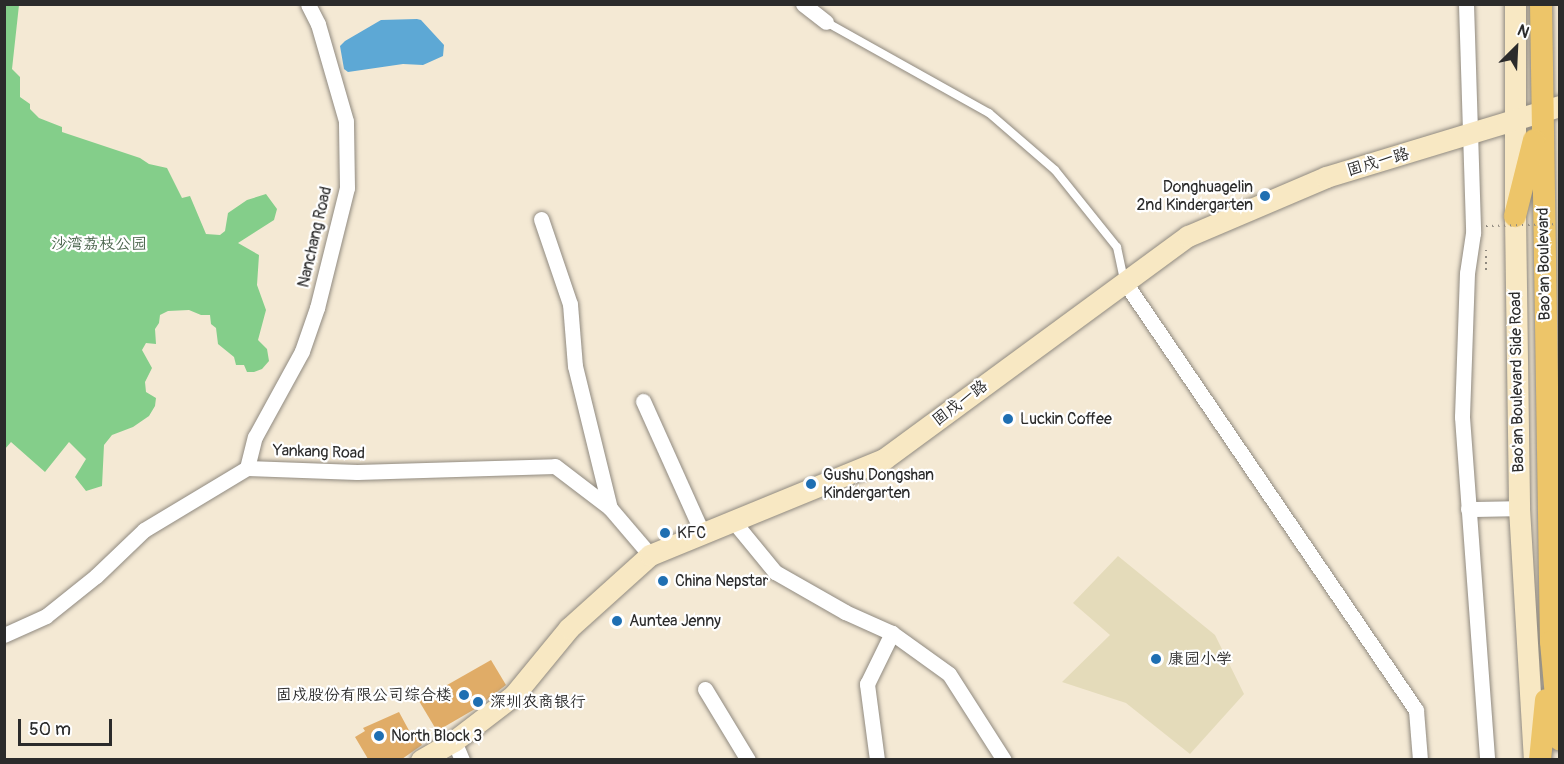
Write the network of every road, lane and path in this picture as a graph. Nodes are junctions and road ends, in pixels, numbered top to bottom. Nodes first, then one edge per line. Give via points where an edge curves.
1 (308, 4) edge
2 (803, 4) edge
3 (1466, 4) edge
4 (1515, 4) edge
5 (1541, 4) edge
6 (826, 22) joint
7 (1550, 109) edge
8 (1515, 121) junction
9 (1469, 135) junction
10 (1515, 216) junction
11 (541, 219) dead end
12 (1560, 224) edge
13 (1485, 225) dead end
14 (1124, 281) junction
15 (643, 401) dead end
16 (247, 468) junction
17 (1554, 500) edge
18 (610, 508) junction
19 (1519, 508) junction
20 (1468, 509) junction
21 (734, 522) junction
22 (702, 532) junction
23 (650, 555) junction
24 (892, 633) junction
25 (4, 635) edge
26 (1551, 642) junction
27 (705, 689) dead end
28 (1560, 740) edge
29 (458, 750) edge
30 (421, 759) edge
31 (748, 759) edge
32 (877, 759) edge
33 (1004, 759) edge
34 (1420, 759) edge
35 (1487, 759) edge
36 (1534, 759) edge
37 (1540, 759) edge

1 - 16 street, Nanchang Road via 318,24 346,121 347,188 309,330 286,382 255,436
2 - 6 street
3 - 9 street
4 - 8 street, Bao'an Boulevard Side Road
5 - 7 main road, Bao'an Boulevard
6 - 14 lane via 989,113 1047,163 1118,247
7 - 8 street, 固戍一路
7 - 10 main road
7 - 17 main road, Bao'an Boulevard
8 - 9 street, 固戍一路
8 - 10 street, Bao'an Boulevard Side Road
9 - 14 street, 固戍一路 via 1326,177 1188,236
9 - 20 street via 1473,233 1467,273 1462,417
10 - 19 street, Bao'an Boulevard Side Road
11 - 18 street via 570,304 575,366
12 - 13 path, bridge
14 - 21 street, 固戍一路 via 884,459
14 - 34 street via 1416,710
15 - 22 street
16 - 18 street, Yankang Road via 357,472 555,466
16 - 25 street via 144,530 46,616
17 - 26 main road, Bao'an Boulevard
18 - 23 street, Yankang Road
19 - 20 street
19 - 36 street, Bao'an Boulevard Side Road
20 - 35 street
21 - 22 street, 固戍一路
21 - 24 street via 775,572 844,612
22 - 23 street, 固戍一路
23 - 29 street, 固戍一路 via 569,628 514,695
24 - 32 street via 867,684
24 - 33 street via 949,674
26 - 28 main road, Bao'an Boulevard
26 - 37 main road
27 - 31 street
29 - 30 street, 固戍一路

